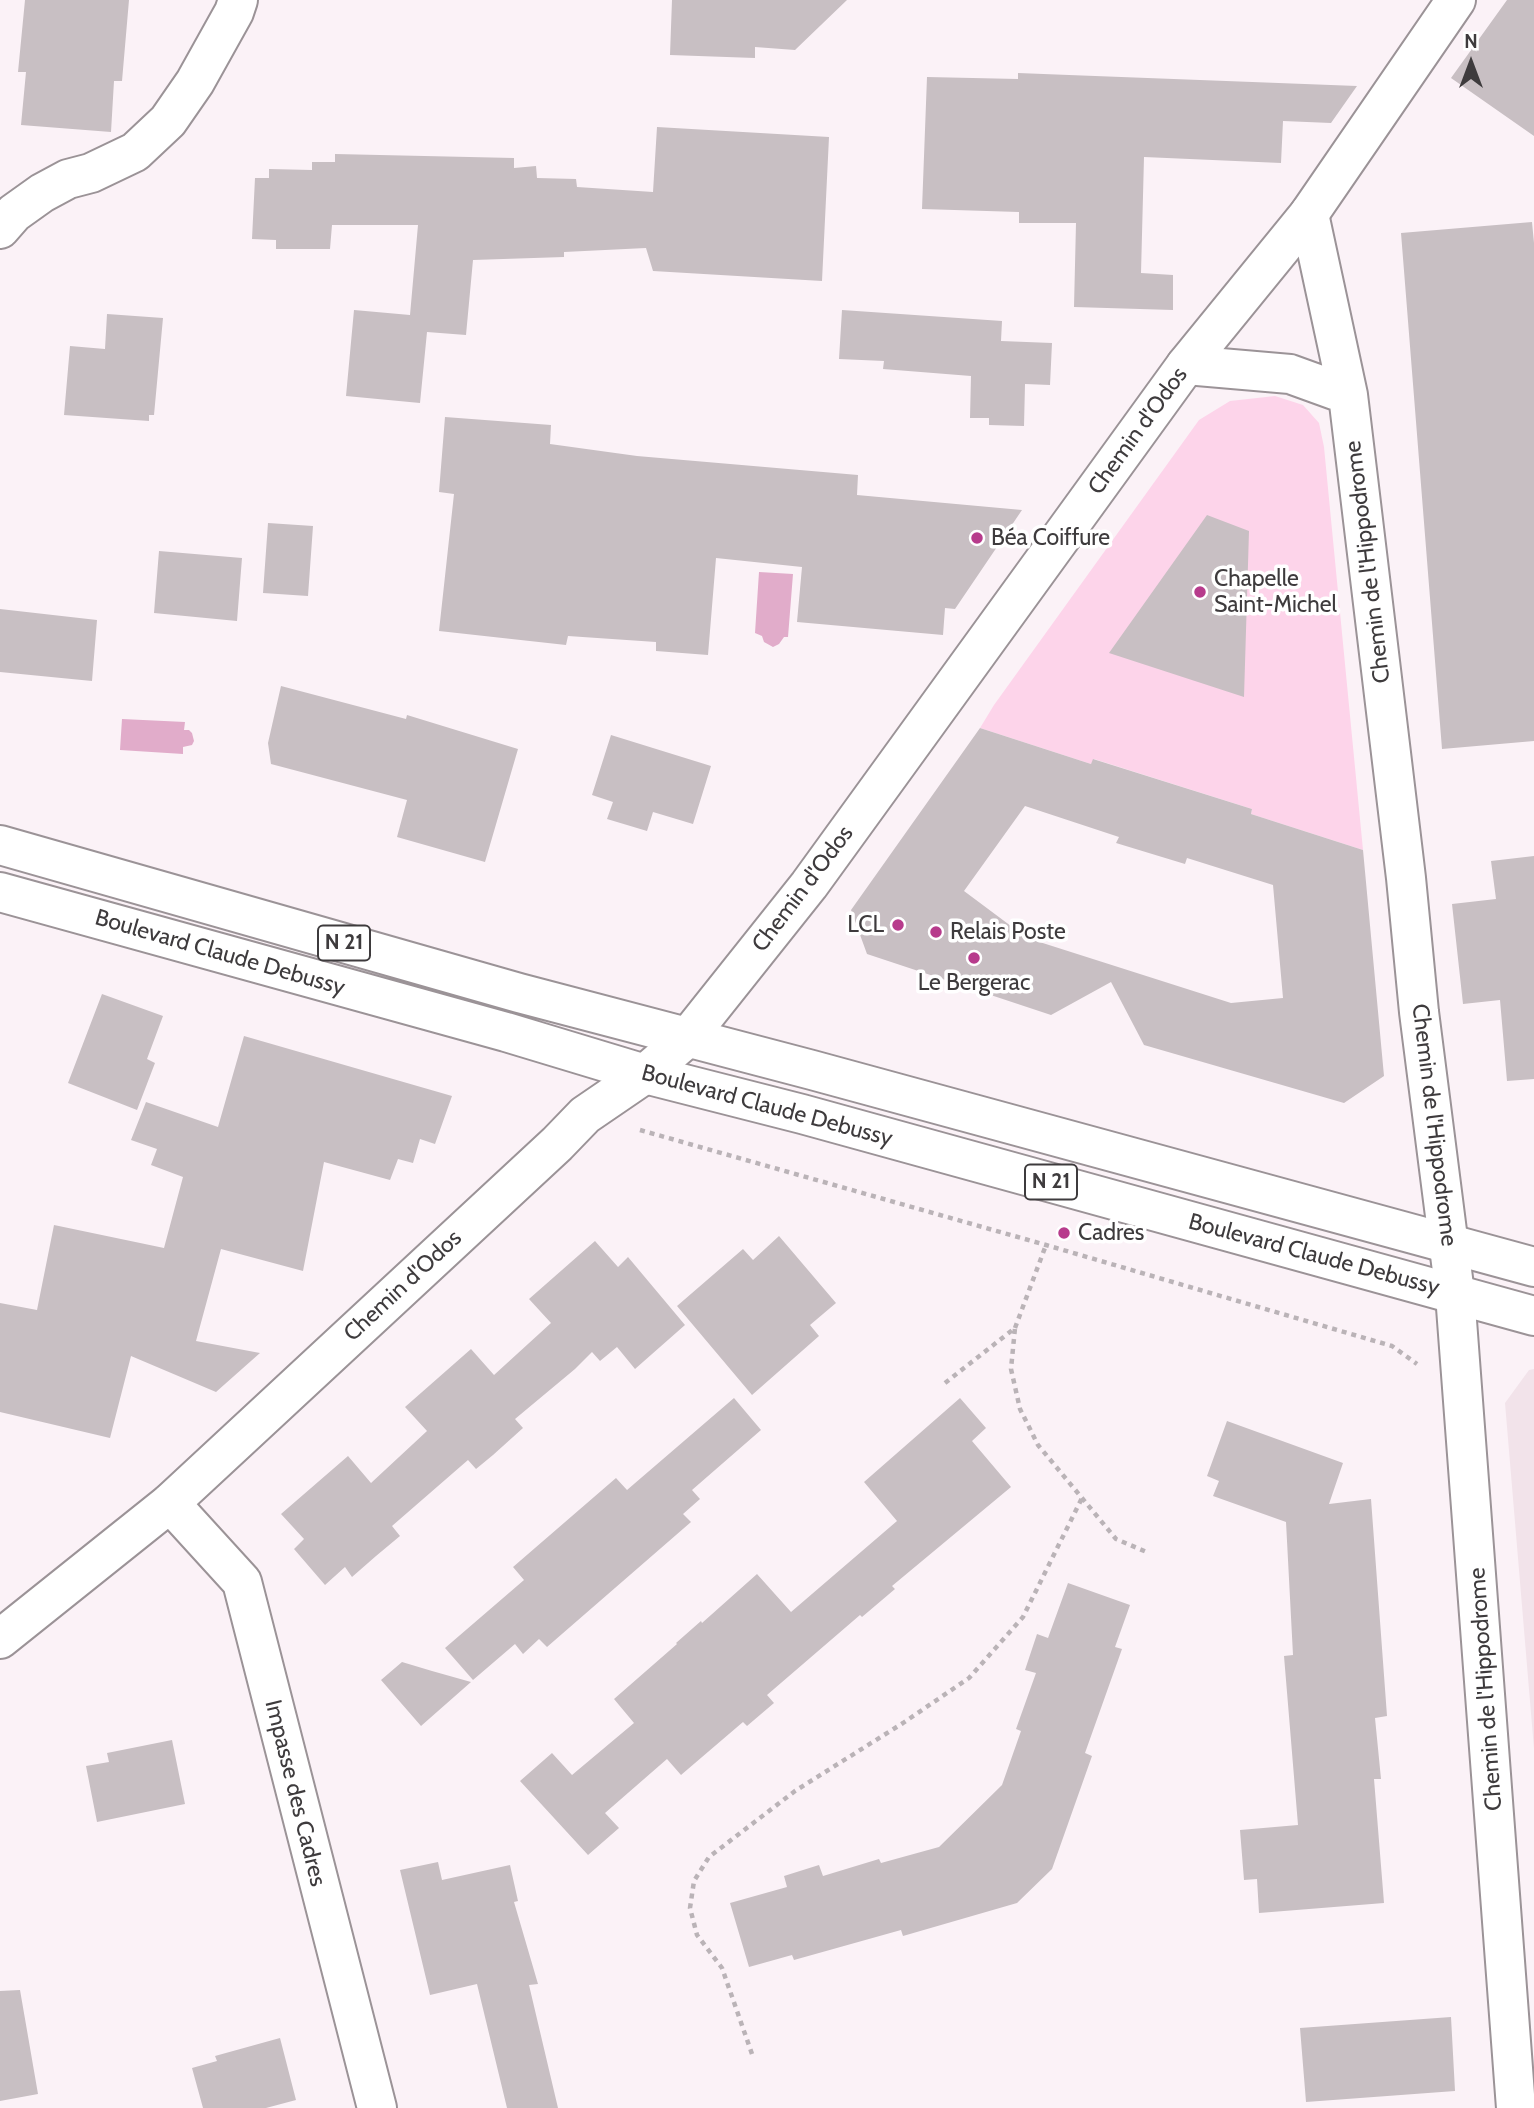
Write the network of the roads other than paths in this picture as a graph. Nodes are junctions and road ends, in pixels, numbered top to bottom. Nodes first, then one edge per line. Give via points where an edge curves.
1 (238, 0) edge
2 (1456, 0) edge
3 (1310, 214) junction
4 (0, 229) edge
5 (1186, 365) junction
6 (1348, 395) junction
7 (0, 845) edge
8 (0, 892) edge
9 (688, 1037) junction
10 (645, 1074) junction
11 (1450, 1244) junction
12 (1534, 1267) edge
13 (1455, 1294) junction
14 (1534, 1316) edge
15 (170, 1503) junction
16 (0, 1639) edge
17 (377, 2108) edge
18 (1516, 2108) edge

1 - 4 street via 195,82 168,121 135,152 42,193
2 - 3 street, Chemin d'Odos
3 - 5 street, Chemin d'Odos
3 - 6 street, Chemin de l'Hippodrome
5 - 6 street via 1290,374
5 - 9 street, Chemin d'Odos via 808,885
6 - 11 street, Chemin de l'Hippodrome
7 - 9 street, Boulevard Claude Debussy / N 21
8 - 10 street, Boulevard Claude Debussy / N 21
9 - 10 street, Chemin d'Odos
9 - 11 street, Boulevard Claude Debussy / N 21
10 - 13 street, Boulevard Claude Debussy / N 21
10 - 15 street, Chemin d'Odos via 585,1115
11 - 12 street, Boulevard Claude Debussy / N 21
11 - 13 street, Chemin de l'Hippodrome
13 - 14 street, Boulevard Claude Debussy / N 21
13 - 18 street, Chemin de l'Hippodrome
15 - 16 street, Chemin d'Odos
15 - 17 street, Impasse des Cadres via 242,1582

